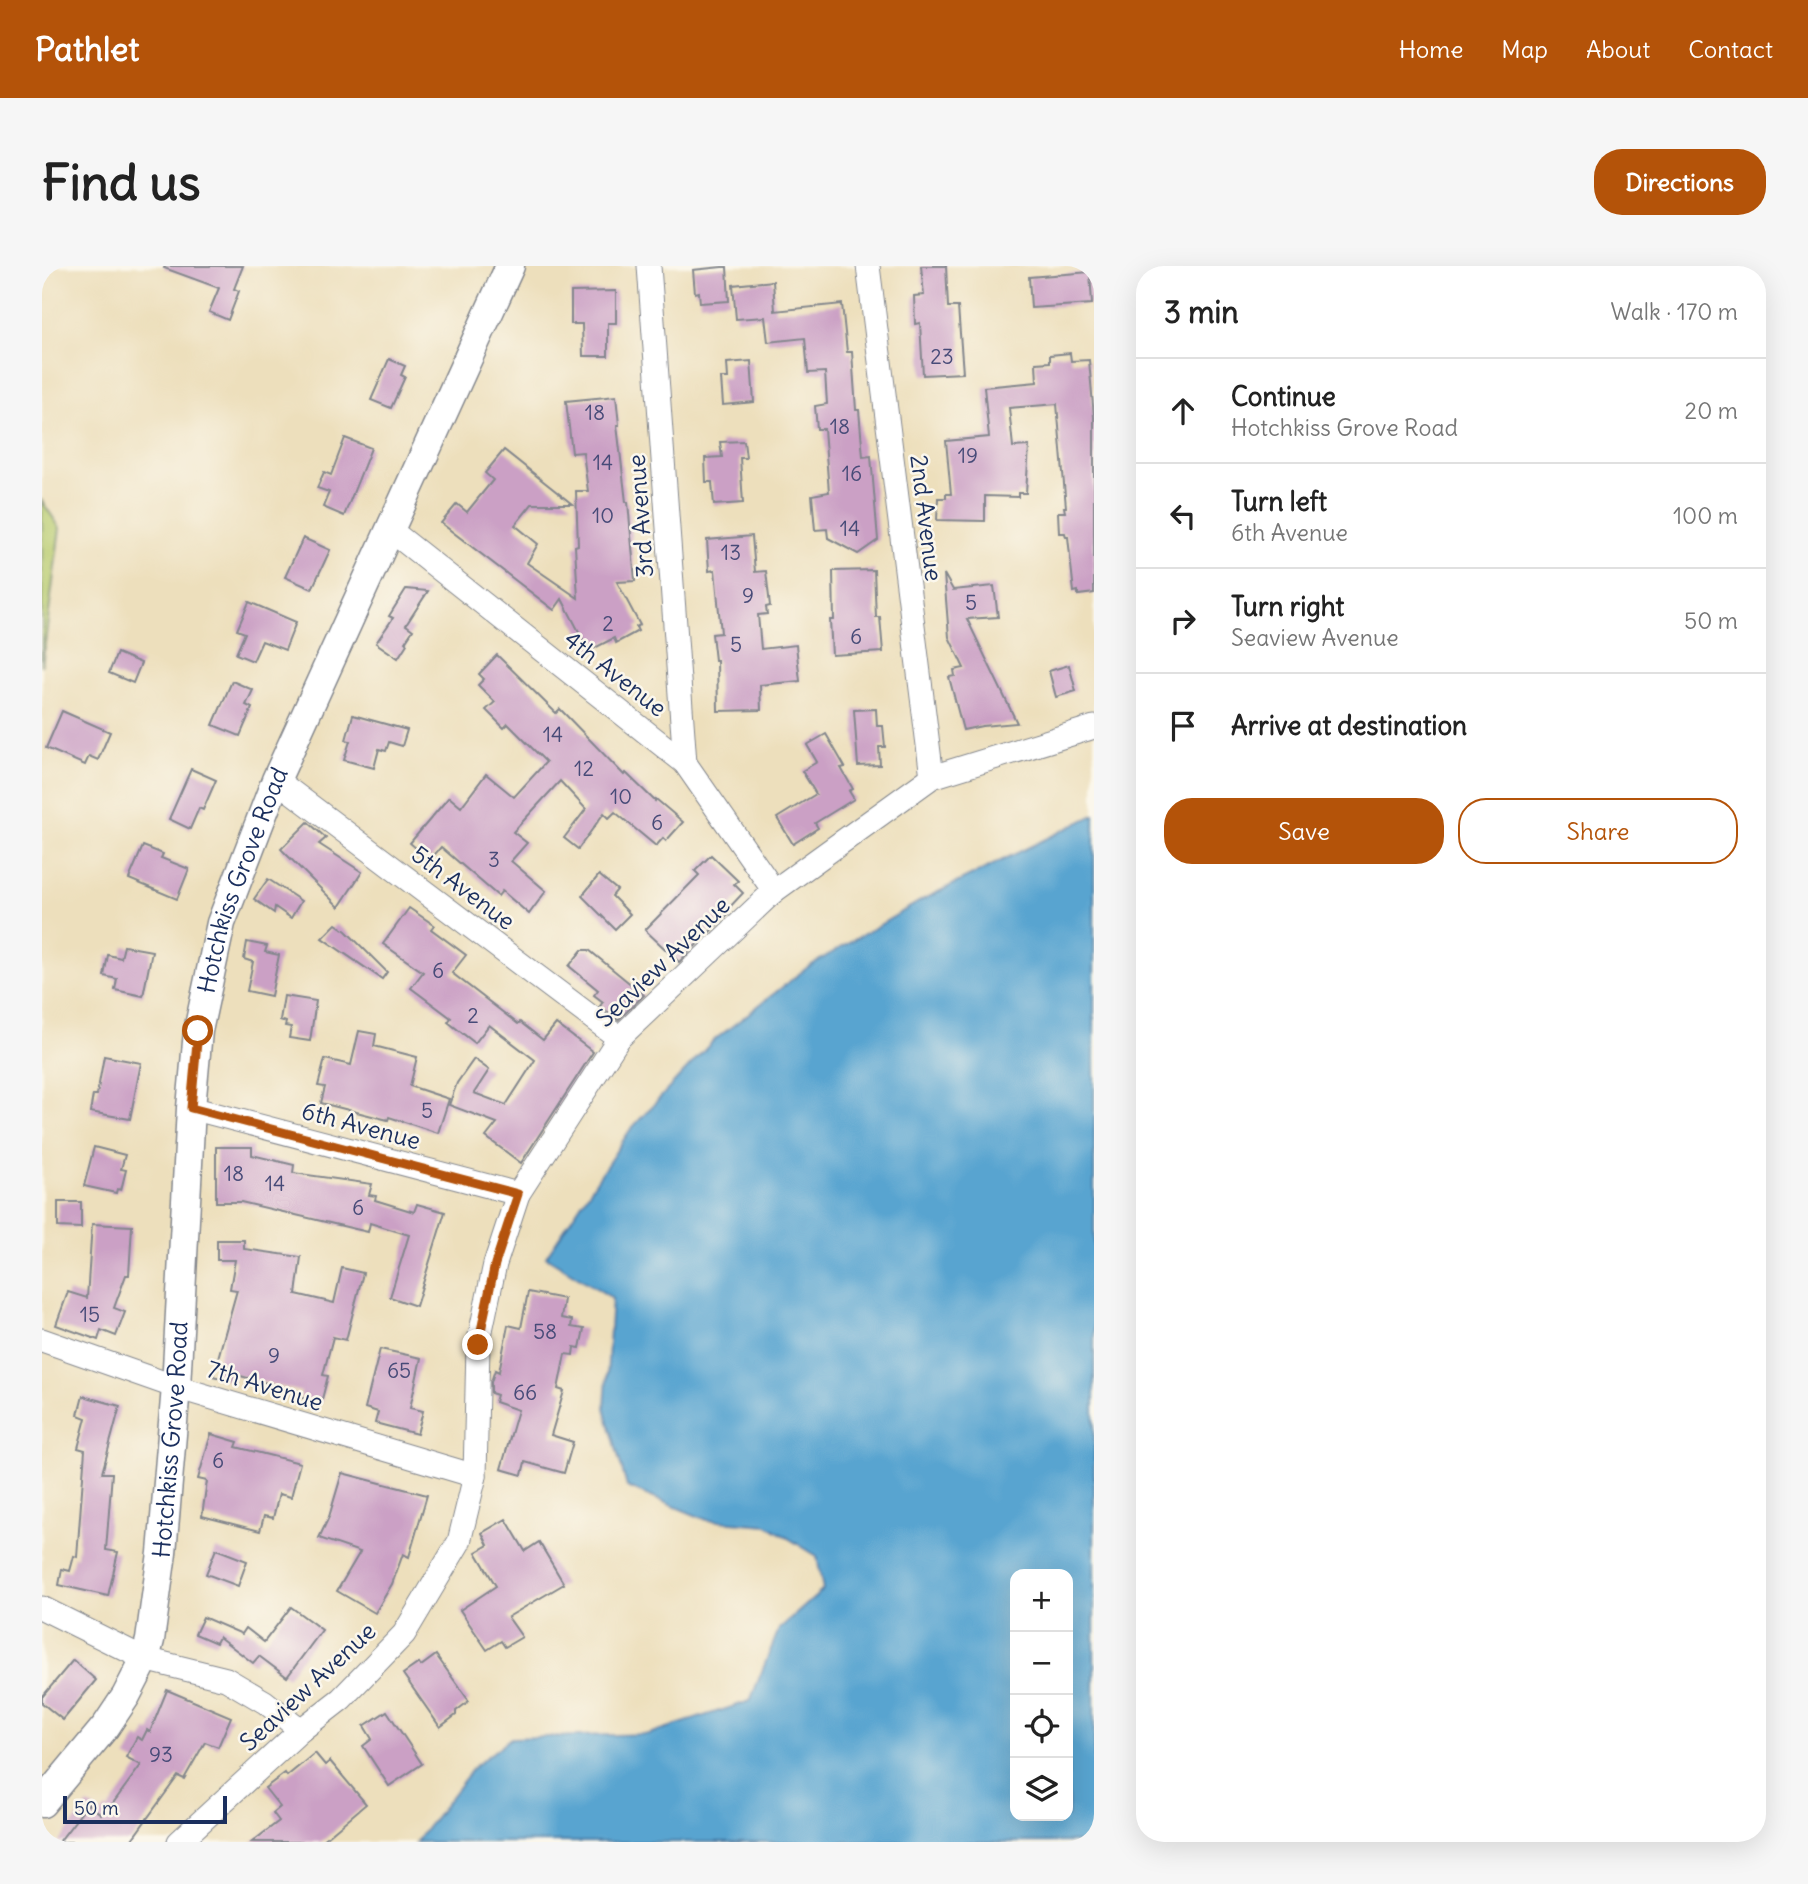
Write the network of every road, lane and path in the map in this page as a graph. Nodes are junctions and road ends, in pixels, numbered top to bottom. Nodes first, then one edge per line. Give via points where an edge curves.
1 (510, 266) edge
2 (649, 266) edge
3 (868, 266) edge
4 (389, 529) junction
5 (1094, 727) edge
6 (685, 763) junction
7 (932, 776) junction
8 (276, 780) junction
9 (774, 891) junction
10 (619, 1038) junction
11 (191, 1108) junction
12 (518, 1194) junction
13 (42, 1340) edge
14 (176, 1387) junction
15 (475, 1476) junction
16 (42, 1608) edge
17 (145, 1660) junction
18 (301, 1730) junction
19 (42, 1803) edge
20 (179, 1842) edge

1 - 4 main road, Hotchkiss Grove Road
2 - 6 street, 3rd Avenue
3 - 7 street, 2nd Avenue
4 - 6 street, 4th Avenue
4 - 8 main road, Hotchkiss Grove Road
5 - 7 street, Seaview Avenue
6 - 9 street, 4th Avenue
7 - 9 street, Seaview Avenue
8 - 10 street, 5th Avenue
8 - 11 main road, Hotchkiss Grove Road via 221,923 198,1031
9 - 10 street, Seaview Avenue
10 - 12 street, Seaview Avenue
11 - 12 street, 6th Avenue
11 - 14 main road, Hotchkiss Grove Road
12 - 15 street, Seaview Avenue via 495,1264 478,1345
13 - 14 street, 7th Avenue
14 - 15 street, 7th Avenue
14 - 17 main road, Hotchkiss Grove Road via 162,1553
15 - 18 street, Seaview Avenue via 459,1542 404,1634 341,1699
16 - 17 street
17 - 18 street via 226,1679
17 - 19 main road, Hotchkiss Grove Road via 106,1726
18 - 20 street, Seaview Avenue

